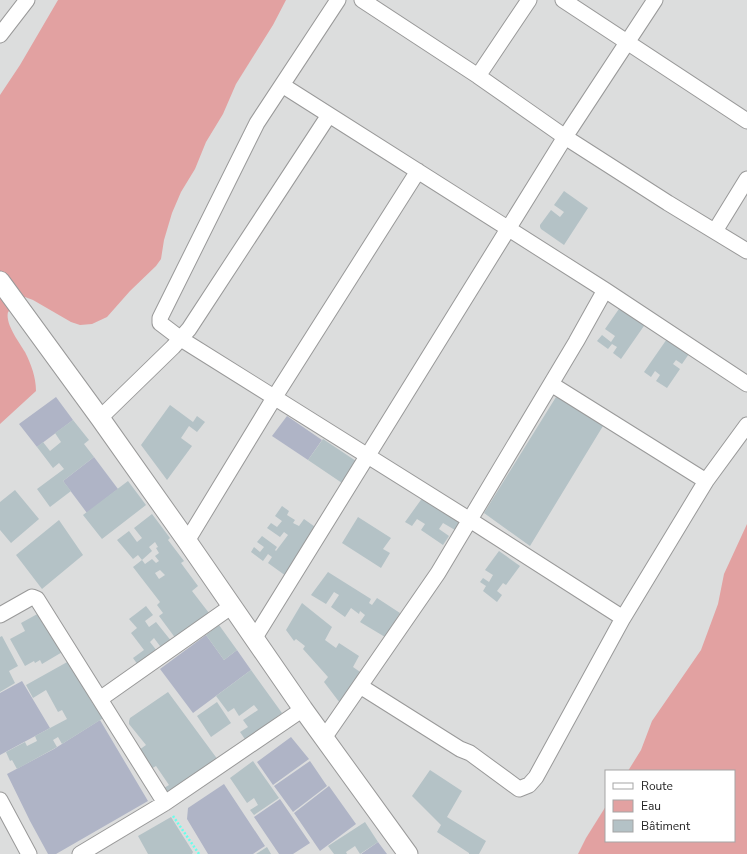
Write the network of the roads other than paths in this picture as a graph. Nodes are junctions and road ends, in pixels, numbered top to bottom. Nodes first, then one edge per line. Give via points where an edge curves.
1 (26, 0) edge
2 (338, 0) edge
3 (362, 0) edge
4 (529, 0) edge
5 (562, 0) edge
6 (655, 0) edge
7 (0, 35) edge
8 (627, 43) junction
9 (478, 76) junction
10 (282, 85) junction
11 (329, 115) junction
12 (747, 121) edge
13 (565, 137) junction
14 (418, 171) junction
15 (747, 179) edge
16 (508, 228) junction
17 (716, 231) junction
18 (747, 251) edge
19 (0, 281) edge
20 (606, 290) junction
21 (181, 339) junction
22 (551, 384) junction
23 (747, 384) edge
24 (274, 398) junction
25 (100, 418) junction
26 (747, 425) edge
27 (367, 457) junction
28 (706, 481) junction
29 (470, 520) junction
30 (187, 541) junction
31 (232, 606) junction
32 (0, 615) edge
33 (623, 618) junction
34 (254, 639) junction
35 (360, 686) junction
36 (100, 699) junction
37 (303, 709) junction
38 (324, 738) junction
39 (0, 800) edge
40 (165, 804) junction
41 (5, 822) edge
42 (29, 854) edge
43 (80, 854) edge
44 (408, 854) edge

1 - 7 street
2 - 10 street
3 - 9 street
4 - 9 street
5 - 8 street
6 - 8 street
8 - 12 street
8 - 13 street
9 - 13 street
10 - 11 street
10 - 21 street via 246,143 160,318 160,324
11 - 14 street
11 - 21 street via 199,316
13 - 16 street
13 - 17 street
14 - 16 street
14 - 24 street
15 - 17 street
16 - 20 street
16 - 27 street
17 - 18 street
19 - 25 street
20 - 22 street
20 - 23 street
21 - 24 street
21 - 25 street
22 - 28 street
22 - 29 street
24 - 27 street
24 - 30 street
25 - 30 street
26 - 28 street
27 - 29 street
27 - 34 street
28 - 33 street
29 - 33 street
29 - 35 street via 438,574
30 - 31 street
31 - 34 street
31 - 36 street
32 - 36 street via 32,597 36,598
33 - 35 street via 536,777 523,788 519,789 470,753
34 - 37 street
35 - 38 street
36 - 40 street
37 - 38 street
37 - 40 street
38 - 44 street
39 - 41 street
40 - 43 street
41 - 42 street

